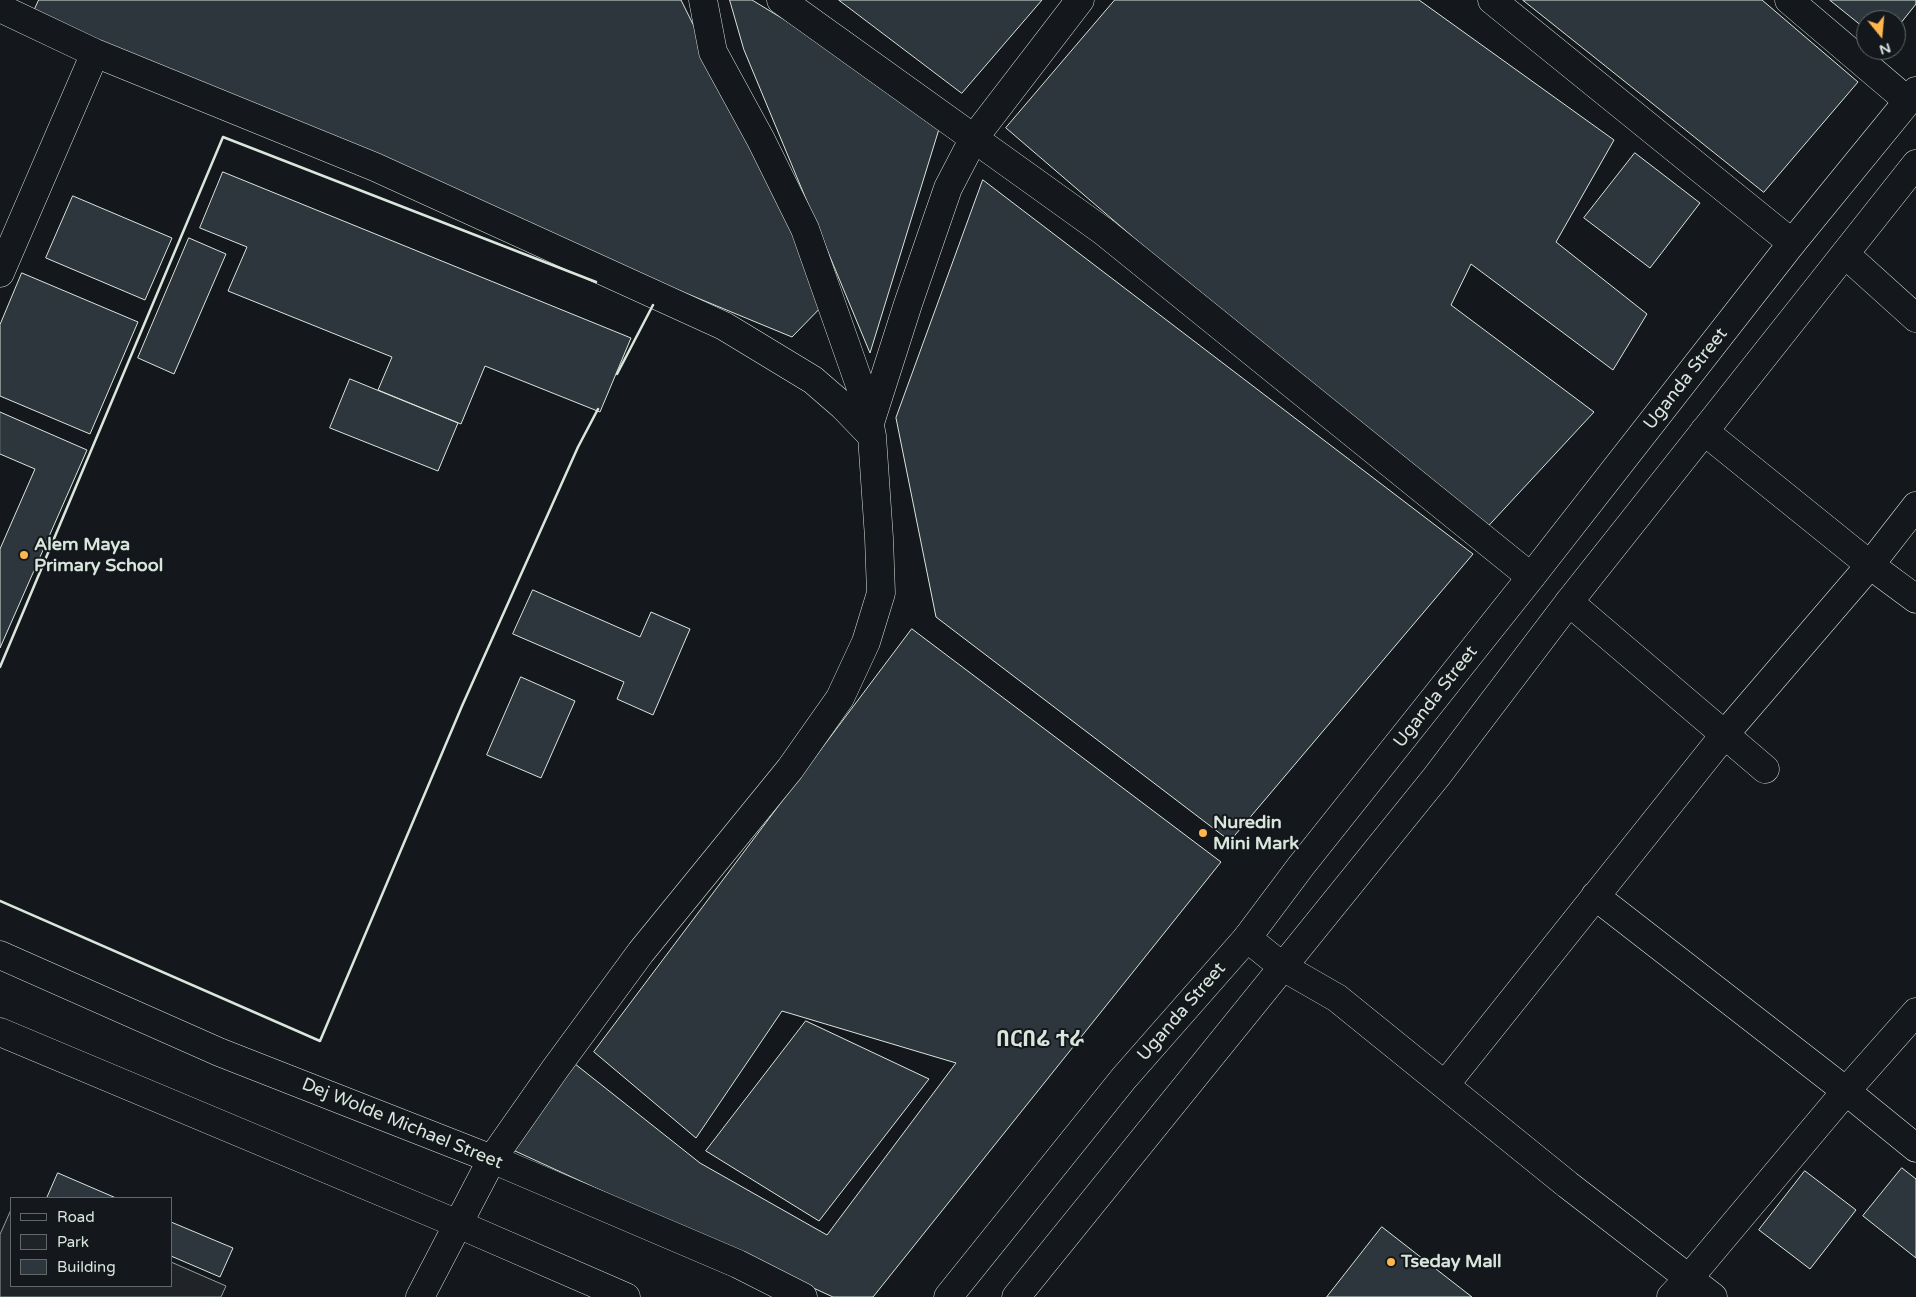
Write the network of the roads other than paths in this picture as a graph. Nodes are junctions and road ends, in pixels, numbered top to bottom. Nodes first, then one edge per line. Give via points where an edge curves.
1 (703, 0) edge
2 (781, 0) edge
3 (1080, 0) edge
4 (1492, 0) edge
5 (1789, 0) edge
6 (5, 6) edge
7 (95, 53) junction
8 (1912, 96) edge
9 (974, 138) junction
10 (1916, 164) edge
11 (1792, 243) junction
12 (1845, 254) junction
13 (0, 273) edge
14 (1916, 318) edge
15 (871, 430) junction
16 (1704, 431) junction
17 (1916, 506) edge
18 (1870, 565) junction
19 (1531, 577) junction
20 (1916, 600) edge
21 (1569, 602) junction
22 (1725, 734) junction
23 (1765, 768) dead end
24 (1595, 896) junction
25 (1248, 938) junction
26 (0, 955) edge
27 (1282, 967) junction
28 (1916, 1012) edge
29 (0, 1032) edge
30 (1446, 1086) junction
31 (1846, 1091) junction
32 (1916, 1148) edge
33 (492, 1160) junction
34 (458, 1224) junction
35 (1689, 1278) junction
36 (420, 1297) edge
37 (626, 1297) edge
38 (803, 1297) edge
39 (948, 1297) edge
40 (1016, 1297) edge
41 (1670, 1297) edge
42 (1713, 1297) edge

1 - 15 street via 713,52 805,229 864,397
2 - 9 street
3 - 9 street
4 - 11 street
5 - 8 street
6 - 7 street
7 - 13 street
7 - 15 street via 375,167 724,326 814,380
8 - 11 street, Uganda Street
9 - 15 street via 948,188 908,304
9 - 19 street via 1103,231
10 - 12 street
11 - 19 street, Uganda Street
12 - 14 street
12 - 16 street
15 - 33 street via 881,593 866,642 840,698 790,769 641,952
16 - 18 street
16 - 21 street
17 - 18 street
18 - 20 street
18 - 22 street
19 - 25 street, Uganda Street via 1301,866
21 - 22 street
21 - 27 street via 1437,776
22 - 23 street
22 - 24 street
24 - 30 street
24 - 31 street
25 - 27 street
25 - 39 street, Uganda Street via 1124,1078
26 - 33 street, Dej Wolde Michael Street via 219,1052
27 - 30 street via 1337,998
27 - 40 street
28 - 31 street
29 - 34 street
30 - 35 street
31 - 32 street
31 - 35 street
33 - 34 street
33 - 38 street, Dej Wolde Michael Street via 738,1264
34 - 36 street
34 - 37 street
35 - 41 street
35 - 42 street

